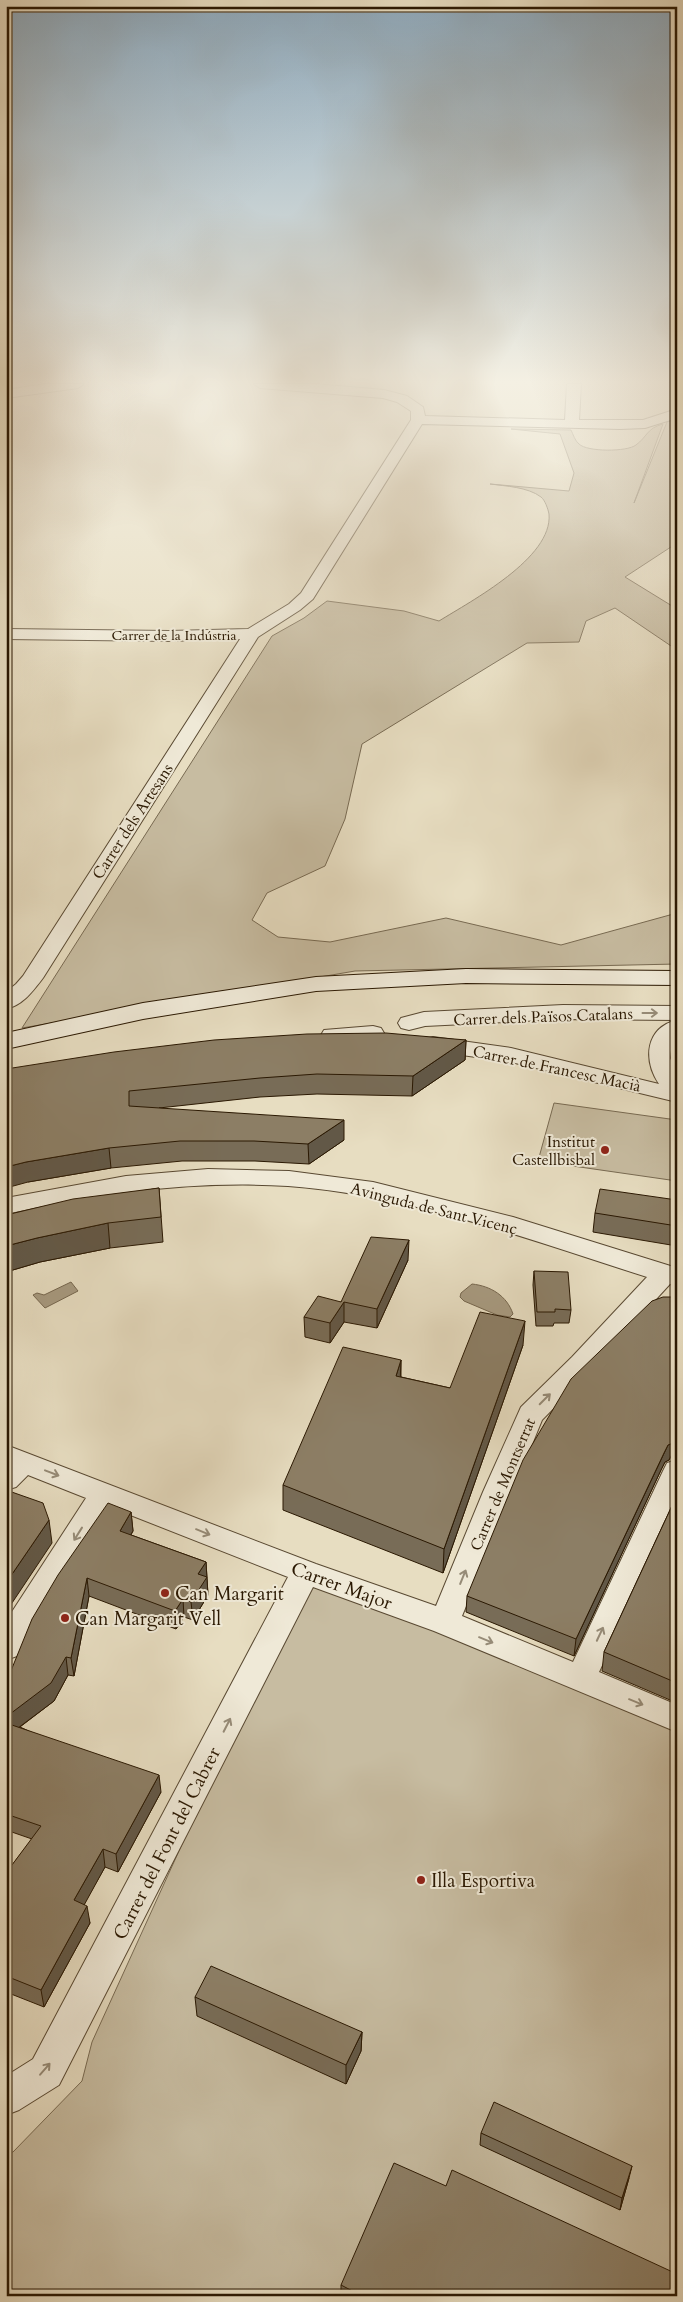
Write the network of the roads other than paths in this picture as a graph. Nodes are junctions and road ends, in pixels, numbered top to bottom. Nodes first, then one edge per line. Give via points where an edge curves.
1 (373, 491) edge
2 (6, 634) edge
3 (252, 634) junction
4 (677, 978) edge
5 (6, 1003) edge
6 (677, 1013) edge
7 (677, 1027) edge
8 (314, 1036) edge
9 (396, 1036) junction
10 (6, 1040) edge
11 (677, 1090) edge
12 (677, 1095) edge
13 (6, 1206) edge
14 (671, 1275) edge
15 (12, 1465) edge
16 (677, 1472) edge
17 (104, 1492) junction
18 (306, 1572) junction
19 (444, 1622) junction
20 (6, 1647) edge
21 (580, 1679) junction
22 (677, 1718) edge
23 (6, 2097) edge

1 - 3 street, Carrer de la Indústria via 307,596
2 - 3 street, Carrer de la Indústria
3 - 5 street, Carrer dels Artesans via 32,978
4 - 10 street via 466,976 316,984 143,1011
9 -> 6 street, Carrer dels Països Catalans via 424,1020 563,1012
7 - 11 street via 669,1032 658,1056 660,1069
8 - 9 street, Carrer dels Països Catalans
9 - 12 street, Carrer de Francesc Macià via 511,1055
13 - 14 street, Avinguda de Sant Vicenç via 128,1183 264,1178 328,1183 478,1216
19 -> 14 street, Carrer de Montserrat via 531,1414
15 -> 17 street, Carrer Major
21 -> 16 street
17 -> 18 street, Carrer Major
17 -> 20 street
18 - 19 street, Carrer Major
23 -> 18 street, Carrer del Font del Cabrer via 46,2072
19 -> 21 street, Carrer Major
21 -> 22 street, Carrer Major

